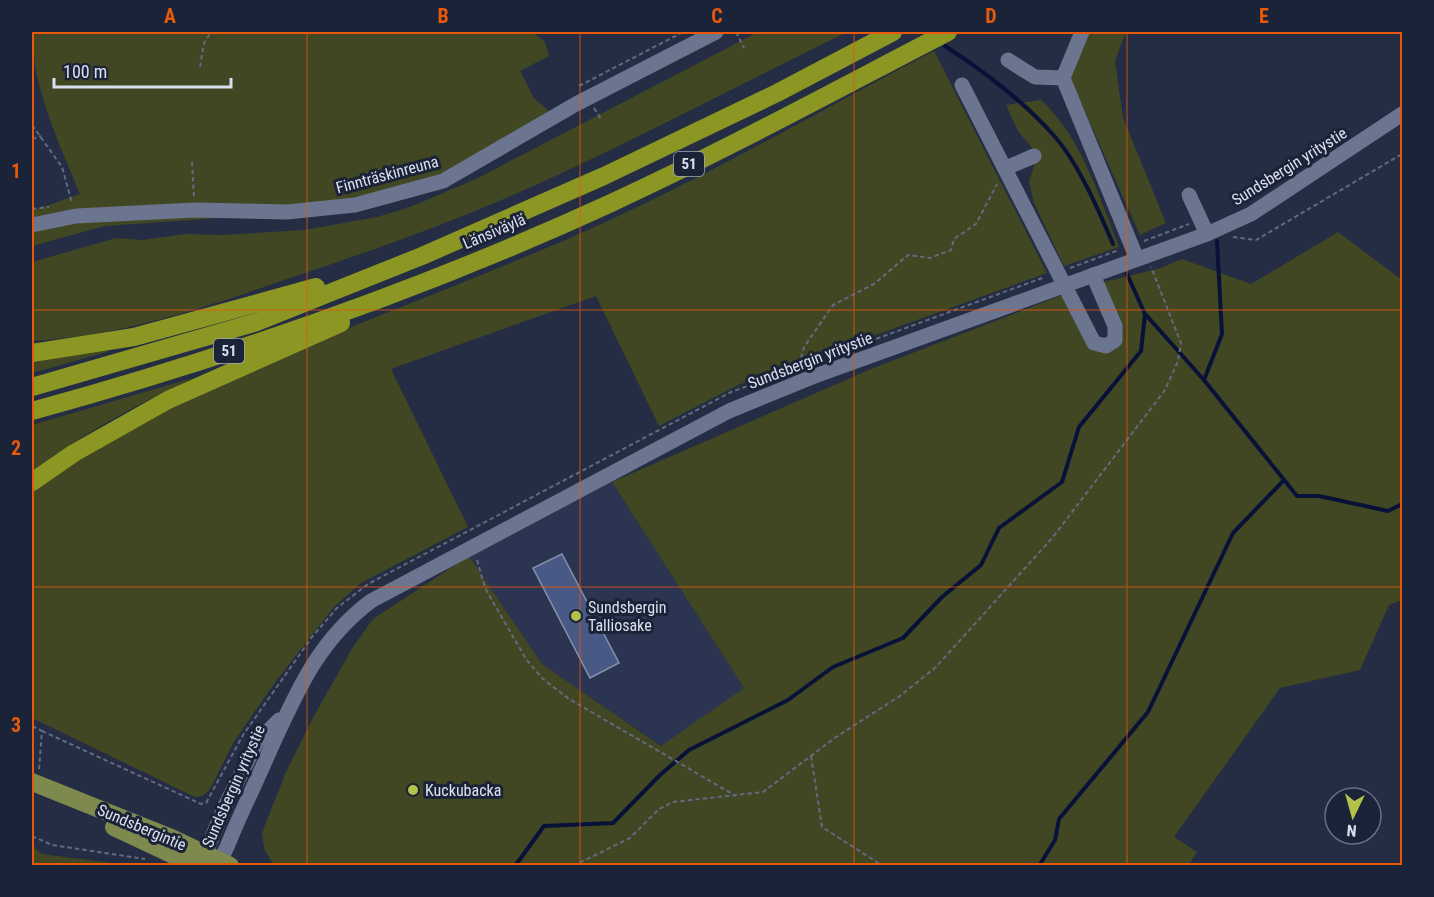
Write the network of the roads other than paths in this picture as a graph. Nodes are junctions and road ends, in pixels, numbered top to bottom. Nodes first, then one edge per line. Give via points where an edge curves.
1 (716, 32) edge
2 (893, 32) edge
3 (948, 32) edge
4 (1082, 32) edge
5 (1008, 60) dead end
6 (1063, 78) junction
7 (962, 85) dead end
8 (1402, 114) edge
9 (1034, 156) dead end
10 (1006, 168) junction
11 (1189, 195) dead end
12 (32, 225) edge
13 (1207, 234) junction
14 (422, 256) junction
15 (1142, 257) junction
16 (1093, 275) junction
17 (424, 282) junction
18 (1065, 285) junction
19 (32, 353) edge
20 (775, 375) dead end
21 (32, 387) edge
22 (782, 390) junction
23 (32, 411) edge
24 (32, 483) edge
25 (35, 776) edge
26 (211, 863) edge

1 - 12 street, Finnträskinreuna via 576,104 443,181 355,205 287,212 195,210 76,216
2 - 14 highway, Länsiväylä / 51 via 777,93 603,176
3 - 17 highway, Länsiväylä / 51 via 610,204
4 - 6 street
5 - 6 street via 1035,76
6 - 15 street
7 - 10 street
8 - 13 street, Sundsbergin yritystie via 1260,208
9 - 10 street
10 - 18 street
11 - 13 street
13 - 15 street, Sundsbergin yritystie
14 - 19 highway via 134,337
14 - 21 highway, Länsiväylä / 51 via 257,322
15 - 16 street, Sundsbergin yritystie
16 - 18 street, Sundsbergin yritystie
16 - 18 street via 1115,326 1115,340 1106,346 1094,344
17 - 23 highway, Länsiväylä / 51 via 262,341
17 - 24 highway via 348,321 168,400 74,453
18 - 22 street, Sundsbergin yritystie
20 - 22 street
22 - 26 street, Sundsbergin yritystie via 729,411 371,601 339,628 299,686
25 - 26 main road, Sundsbergintie via 53,792

